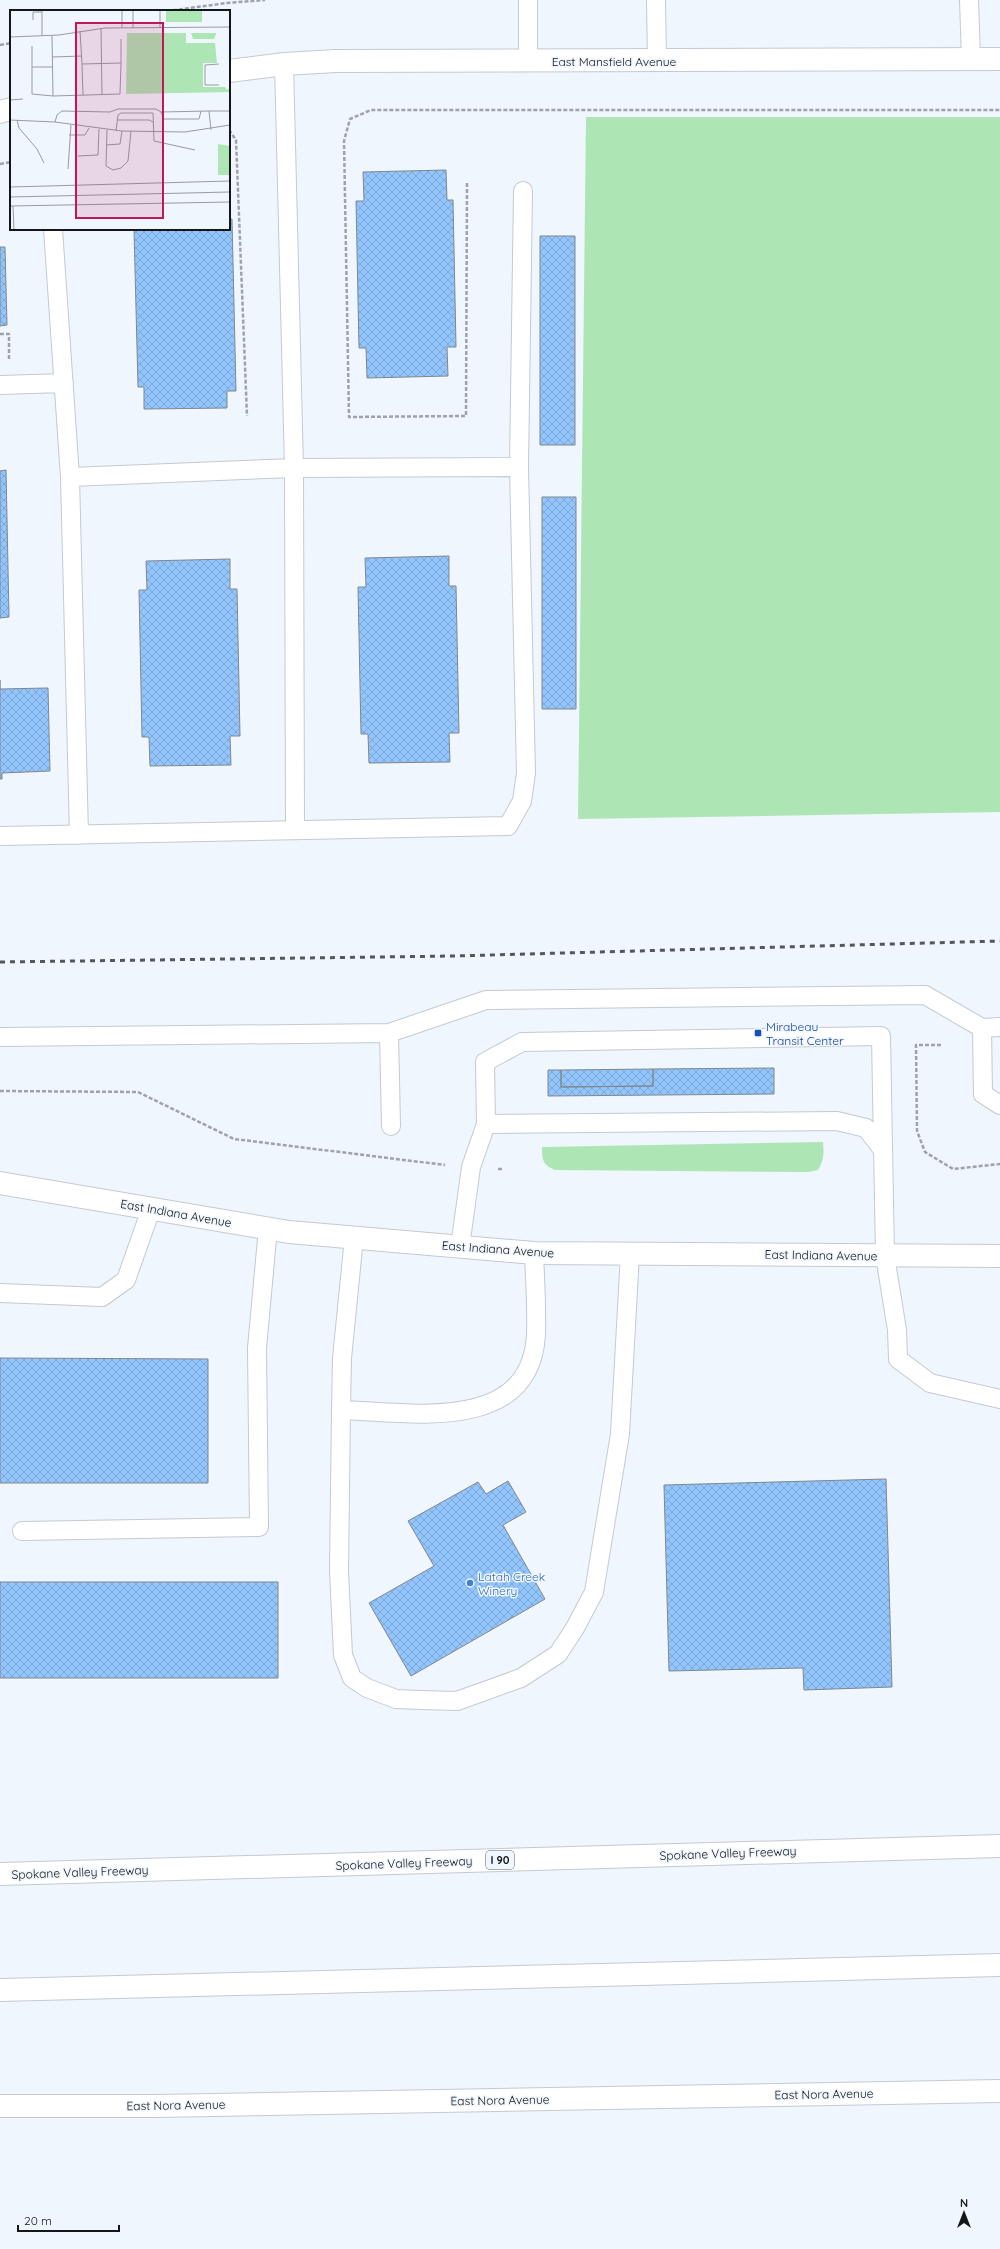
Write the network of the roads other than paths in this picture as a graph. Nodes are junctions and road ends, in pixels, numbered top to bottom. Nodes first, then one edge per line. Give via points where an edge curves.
1 (528, 0) edge
2 (656, 0) edge
3 (969, 0) edge
4 (971, 59) junction
5 (1000, 59) edge
6 (528, 61) junction
7 (657, 61) junction
8 (284, 64) junction
9 (230, 71) edge
10 (10, 109) edge
11 (0, 112) edge
12 (522, 191) dead end
13 (53, 230) edge
14 (64, 383) junction
15 (0, 385) edge
16 (519, 467) junction
17 (294, 468) junction
18 (70, 477) junction
19 (295, 830) junction
20 (79, 835) junction
21 (0, 836) edge
22 (991, 1028) edge
23 (389, 1033) junction
24 (0, 1037) edge
25 (1000, 1105) edge
26 (486, 1124) junction
27 (391, 1126) dead end
28 (883, 1150) junction
29 (0, 1183) edge
30 (151, 1209) junction
31 (268, 1228) junction
32 (354, 1238) junction
33 (460, 1247) junction
34 (534, 1252) junction
35 (630, 1254) junction
36 (885, 1256) junction
37 (1000, 1256) edge
38 (0, 1293) edge
39 (1000, 1399) edge
40 (341, 1410) junction
41 (22, 1531) dead end
42 (1000, 1846) edge
43 (0, 1874) edge
44 (1000, 1965) edge
45 (0, 1990) edge
46 (1000, 2091) edge
47 (0, 2106) edge

1 - 6 lane
2 - 7 lane
3 - 4 lane
4 - 5 main road, East Mansfield Avenue
4 - 7 main road, East Mansfield Avenue
6 - 7 main road, East Mansfield Avenue
6 - 8 main road, East Mansfield Avenue via 336,61
8 - 9 main road, East Mansfield Avenue
8 - 17 lane
10 - 11 main road
12 - 16 lane
13 - 14 lane
14 - 15 lane
14 - 18 lane
16 - 17 lane
16 - 19 lane via 526,773 522,801 508,826
17 - 18 lane
17 - 19 lane
18 - 20 lane
19 - 20 lane
20 - 21 lane
22 - 23 lane via 925,994 486,1000
22 - 25 lane via 983,1094
23 - 24 lane
23 - 27 lane
26 - 28 lane via 837,1121 866,1128
26 - 28 lane via 485,1062 522,1042 881,1036
26 - 33 lane via 471,1167
28 - 36 lane
29 - 30 main road, East Indiana Avenue
30 - 31 main road, East Indiana Avenue
30 - 38 lane via 126,1280 102,1297
31 - 32 main road, East Indiana Avenue
31 - 41 lane via 257,1348 258,1527
32 - 33 main road, East Indiana Avenue
32 - 40 lane via 342,1358
33 - 34 main road, East Indiana Avenue
34 - 35 main road, East Indiana Avenue
34 - 40 lane via 536,1336 531,1359 522,1379 505,1397 455,1414
35 - 36 main road, East Indiana Avenue
35 - 40 lane via 620,1434 594,1592 558,1654 521,1678 457,1701 396,1699 367,1688 352,1678 343,1655 339,1571
36 - 37 main road, East Indiana Avenue
36 - 39 lane via 897,1330 898,1359 930,1383
42 - 43 main road, Spokane Valley Freeway / I 90
44 - 45 main road
46 - 47 main road, East Nora Avenue via 155,2106

